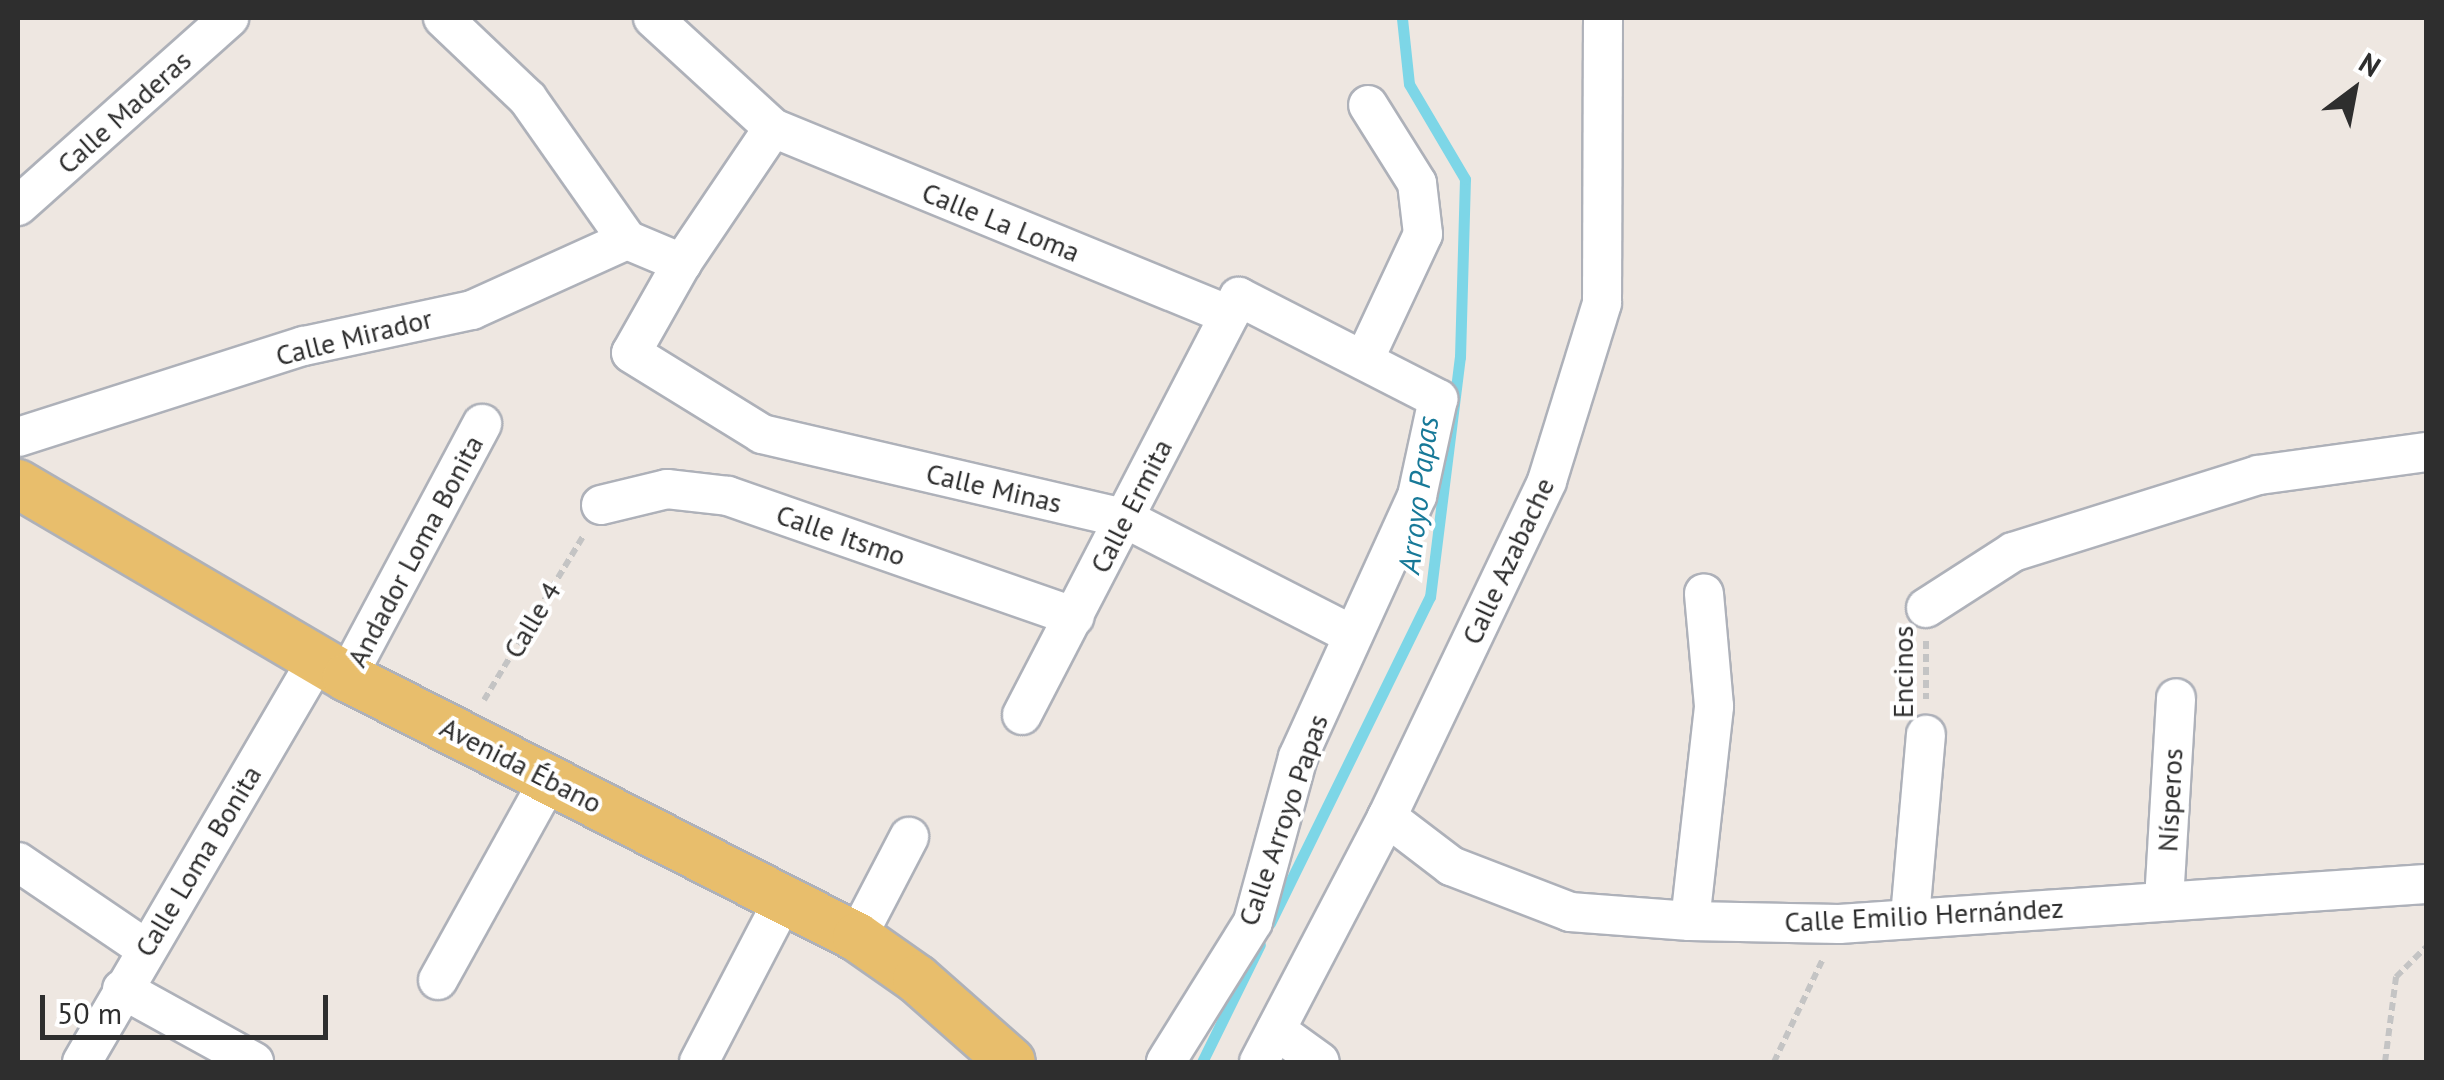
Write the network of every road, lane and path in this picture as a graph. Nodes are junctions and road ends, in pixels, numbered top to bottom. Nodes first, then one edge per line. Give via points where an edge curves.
1 (229, 18) edge
2 (443, 18) edge
3 (653, 18) edge
4 (1603, 18) edge
5 (1368, 105) dead end
6 (774, 128) junction
7 (18, 206) edge
8 (628, 240) junction
9 (682, 263) junction
10 (1234, 306) junction
11 (1364, 360) junction
12 (1438, 400) joint
13 (482, 424) dead end
14 (18, 437) edge
15 (2426, 452) edge
16 (18, 484) edge
17 (602, 505) joint
18 (1124, 518) junction
19 (1704, 593) dead end
20 (1926, 608) joint
21 (1075, 617) junction
22 (1354, 636) junction
23 (332, 669) junction
24 (2176, 698) dead end
25 (1022, 715) dead end
26 (463, 735) junction
27 (1926, 735) joint
28 (549, 780) junction
29 (1387, 817) junction
30 (909, 837) dead end
31 (18, 862) edge
32 (2426, 884) edge
33 (785, 896) junction
34 (2164, 901) junction
35 (1910, 918) junction
36 (1690, 921) junction
37 (1839, 924) junction
38 (858, 937) junction
39 (146, 948) junction
40 (2426, 948) edge
41 (438, 980) dead end
42 (122, 989) junction
43 (1268, 1046) edge
44 (82, 1062) edge
45 (254, 1062) edge
46 (699, 1062) edge
47 (1011, 1062) edge
48 (1166, 1062) edge
49 (1320, 1062) edge
50 (1774, 1062) edge
51 (2385, 1062) edge

1 - 7 street, Calle Maderas
2 - 8 street via 528,99
3 - 6 street, Calle La Loma
4 - 29 street, Calle Azabache via 1602,303 1547,481
5 - 11 street via 1416,182 1424,234
6 - 9 street
6 - 10 street, Calle La Loma
8 - 9 street
8 - 14 street, Calle Mirador via 472,310 304,346
9 - 18 street, Calle Minas via 631,353 762,434
10 - 11 street, Calle La Loma
10 - 18 street, Calle Ermita
11 - 12 street, Calle La Loma
12 - 22 street, Calle Arroyo Papas via 1417,496
13 - 23 street, Andador Loma Bonita
15 - 20 street via 2258,475 2013,552
16 - 23 main road, Avenida Ébano
17 - 21 street, Calle Itsmo via 667,489 728,496
17 - 26 path, Calle 4
18 - 21 street, Calle Ermita
18 - 22 street, Calle Minas
19 - 36 street via 1714,706
20 - 27 path, Encinos
21 - 25 street, Calle Ermita
22 - 48 street, Calle Arroyo Papas via 1298,757 1252,922
23 - 26 main road, Avenida Ébano
23 - 39 street, Calle Loma Bonita
24 - 34 street, Nísperos
26 - 28 main road, Avenida Ébano
27 - 35 street
28 - 33 main road, Avenida Ébano
28 - 41 street
29 - 36 street, Calle Emilio Hernández via 1452,866 1570,912
29 - 43 street, Calle Azabache
30 - 38 street
31 - 39 street
32 - 34 street, Calle Emilio Hernández
33 - 38 main road, Avenida Ébano
33 - 46 street
34 - 35 street, Calle Emilio Hernández
35 - 37 street, Calle Emilio Hernández
36 - 37 street, Calle Emilio Hernández
37 - 50 path
38 - 47 main road, Avenida Ébano via 917,978
39 - 42 street, Calle Loma Bonita
40 - 51 path via 2396,977
42 - 44 street, Calle Loma Bonita
42 - 45 street
43 - 49 street

